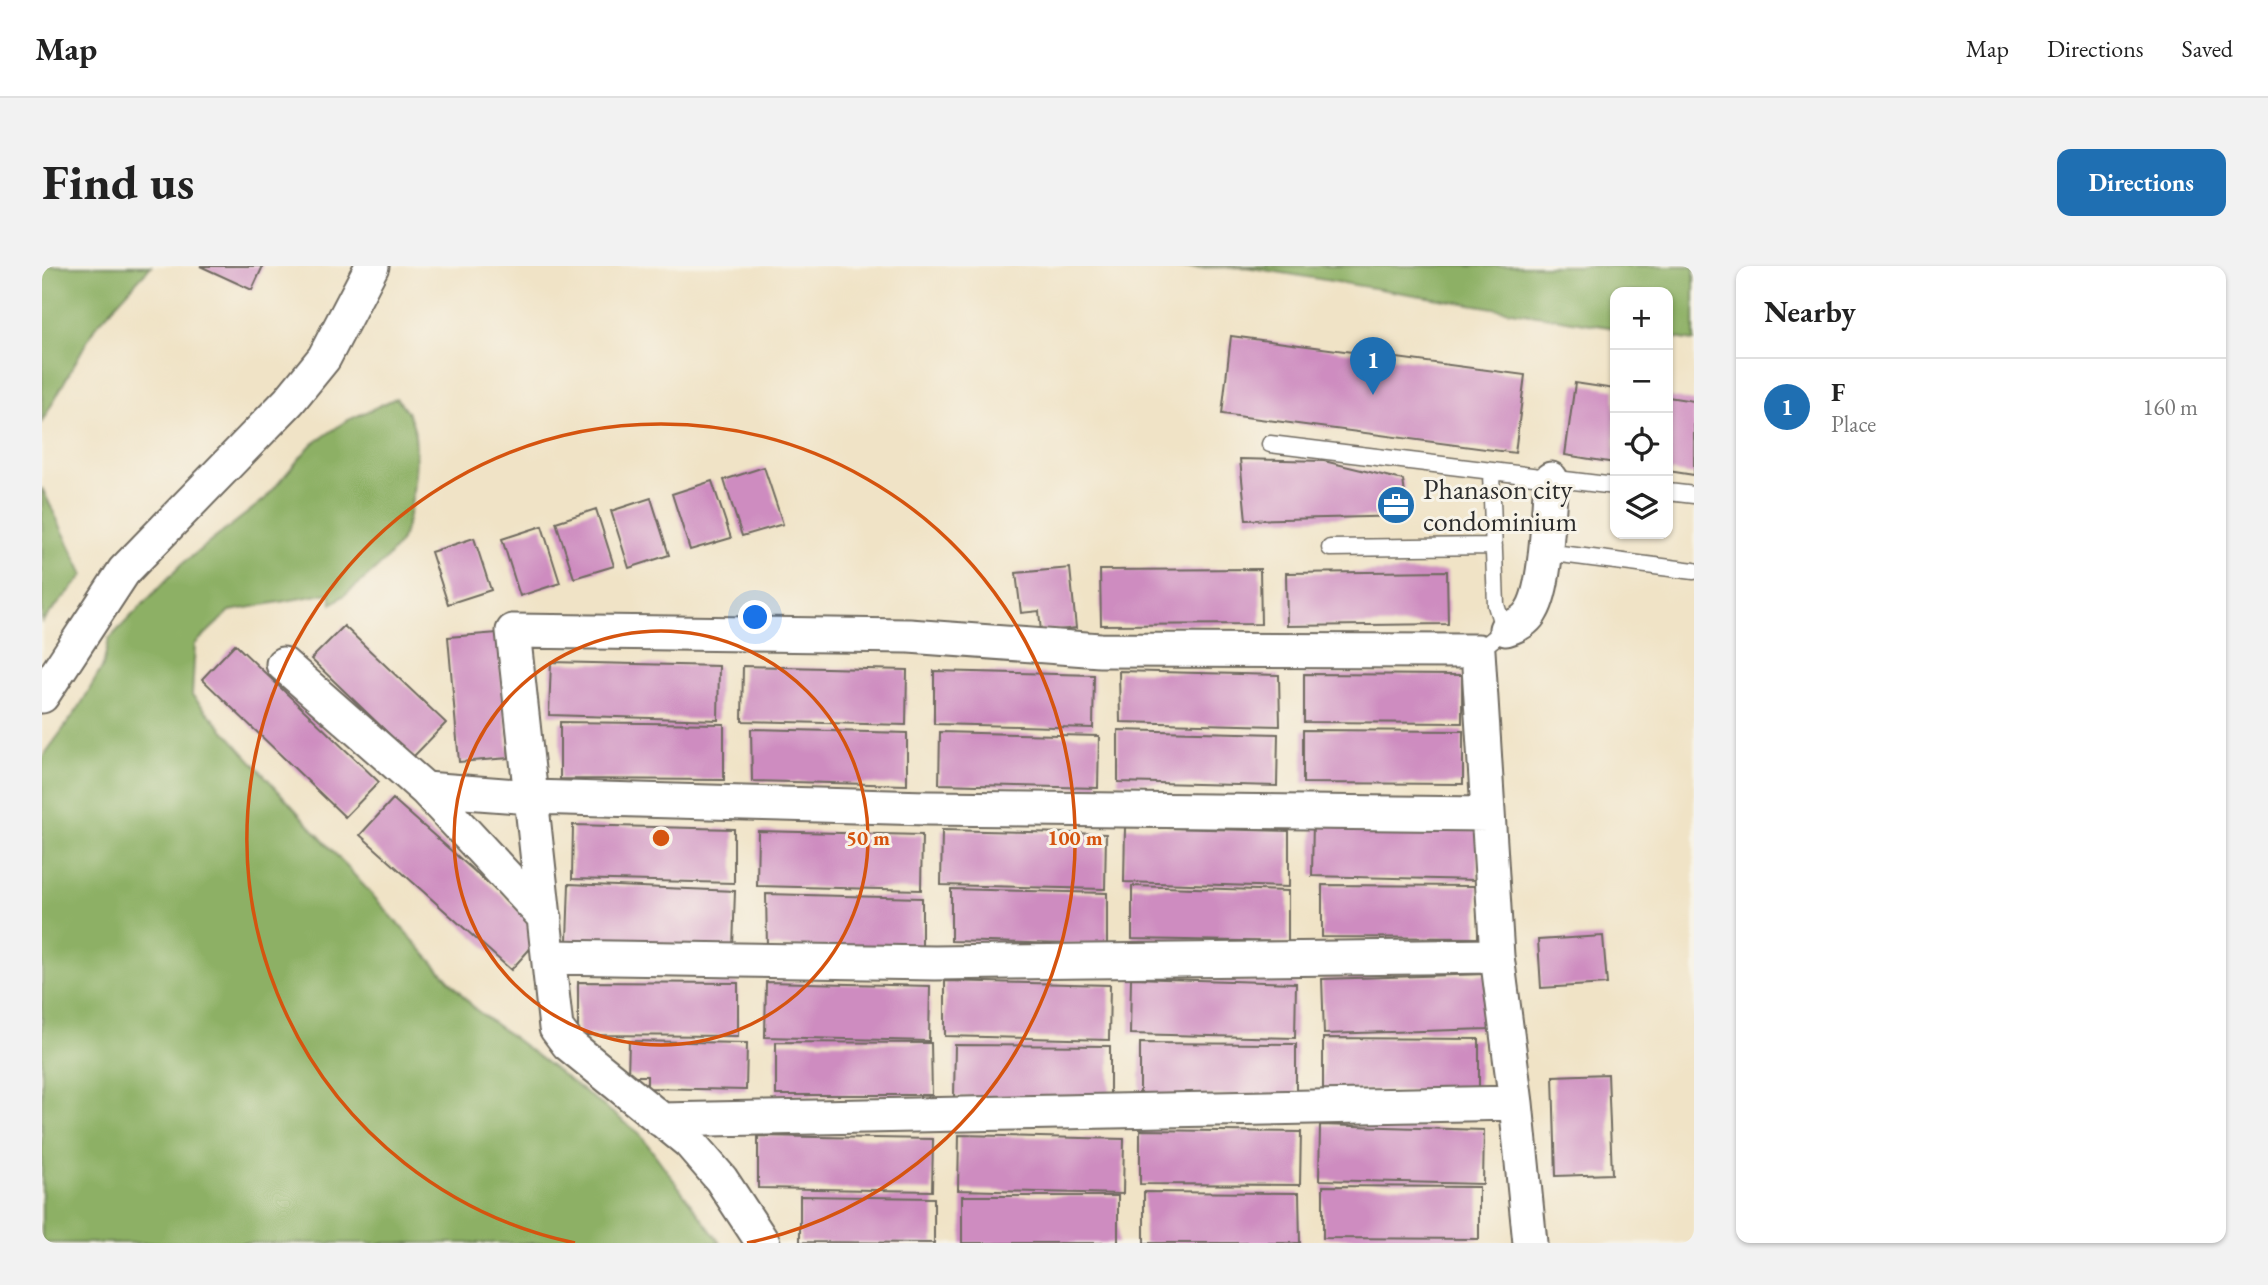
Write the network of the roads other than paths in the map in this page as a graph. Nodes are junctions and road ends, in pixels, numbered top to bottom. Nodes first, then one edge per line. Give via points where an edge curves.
1 (372, 266) edge
2 (1270, 444) dead end
3 (1491, 473) junction
4 (1551, 479) junction
5 (1610, 485) edge
6 (1673, 493) edge
7 (1694, 495) edge
8 (1494, 546) junction
9 (1330, 548) dead end
10 (1545, 552) junction
11 (1694, 571) edge
12 (1506, 629) junction
13 (1479, 651) junction
14 (283, 664) dead end
15 (42, 696) edge
16 (425, 789) junction
17 (531, 797) junction
18 (1487, 814) junction
19 (545, 918) junction
20 (1497, 956) junction
21 (549, 957) junction
22 (1516, 1103) junction
23 (661, 1120) junction
24 (763, 1243) edge
25 (1530, 1243) edge

1 - 15 street via 324,358 289,401 124,571
2 - 3 lane
3 - 4 lane
3 - 8 lane
4 - 5 lane
4 - 10 street
6 - 7 lane
8 - 9 lane
8 - 12 lane via 1496,605
10 - 11 lane
10 - 12 street via 1532,611
12 - 13 lane
13 - 17 street via 1100,650 909,636 513,631
13 - 18 street
14 - 16 street
16 - 17 street
16 - 19 street
17 - 18 street via 927,808
17 - 19 street
18 - 20 street
19 - 21 street
20 - 21 street via 935,963
20 - 22 street
21 - 23 street via 556,1028 568,1044
22 - 23 street
22 - 25 street
23 - 24 street via 706,1160

